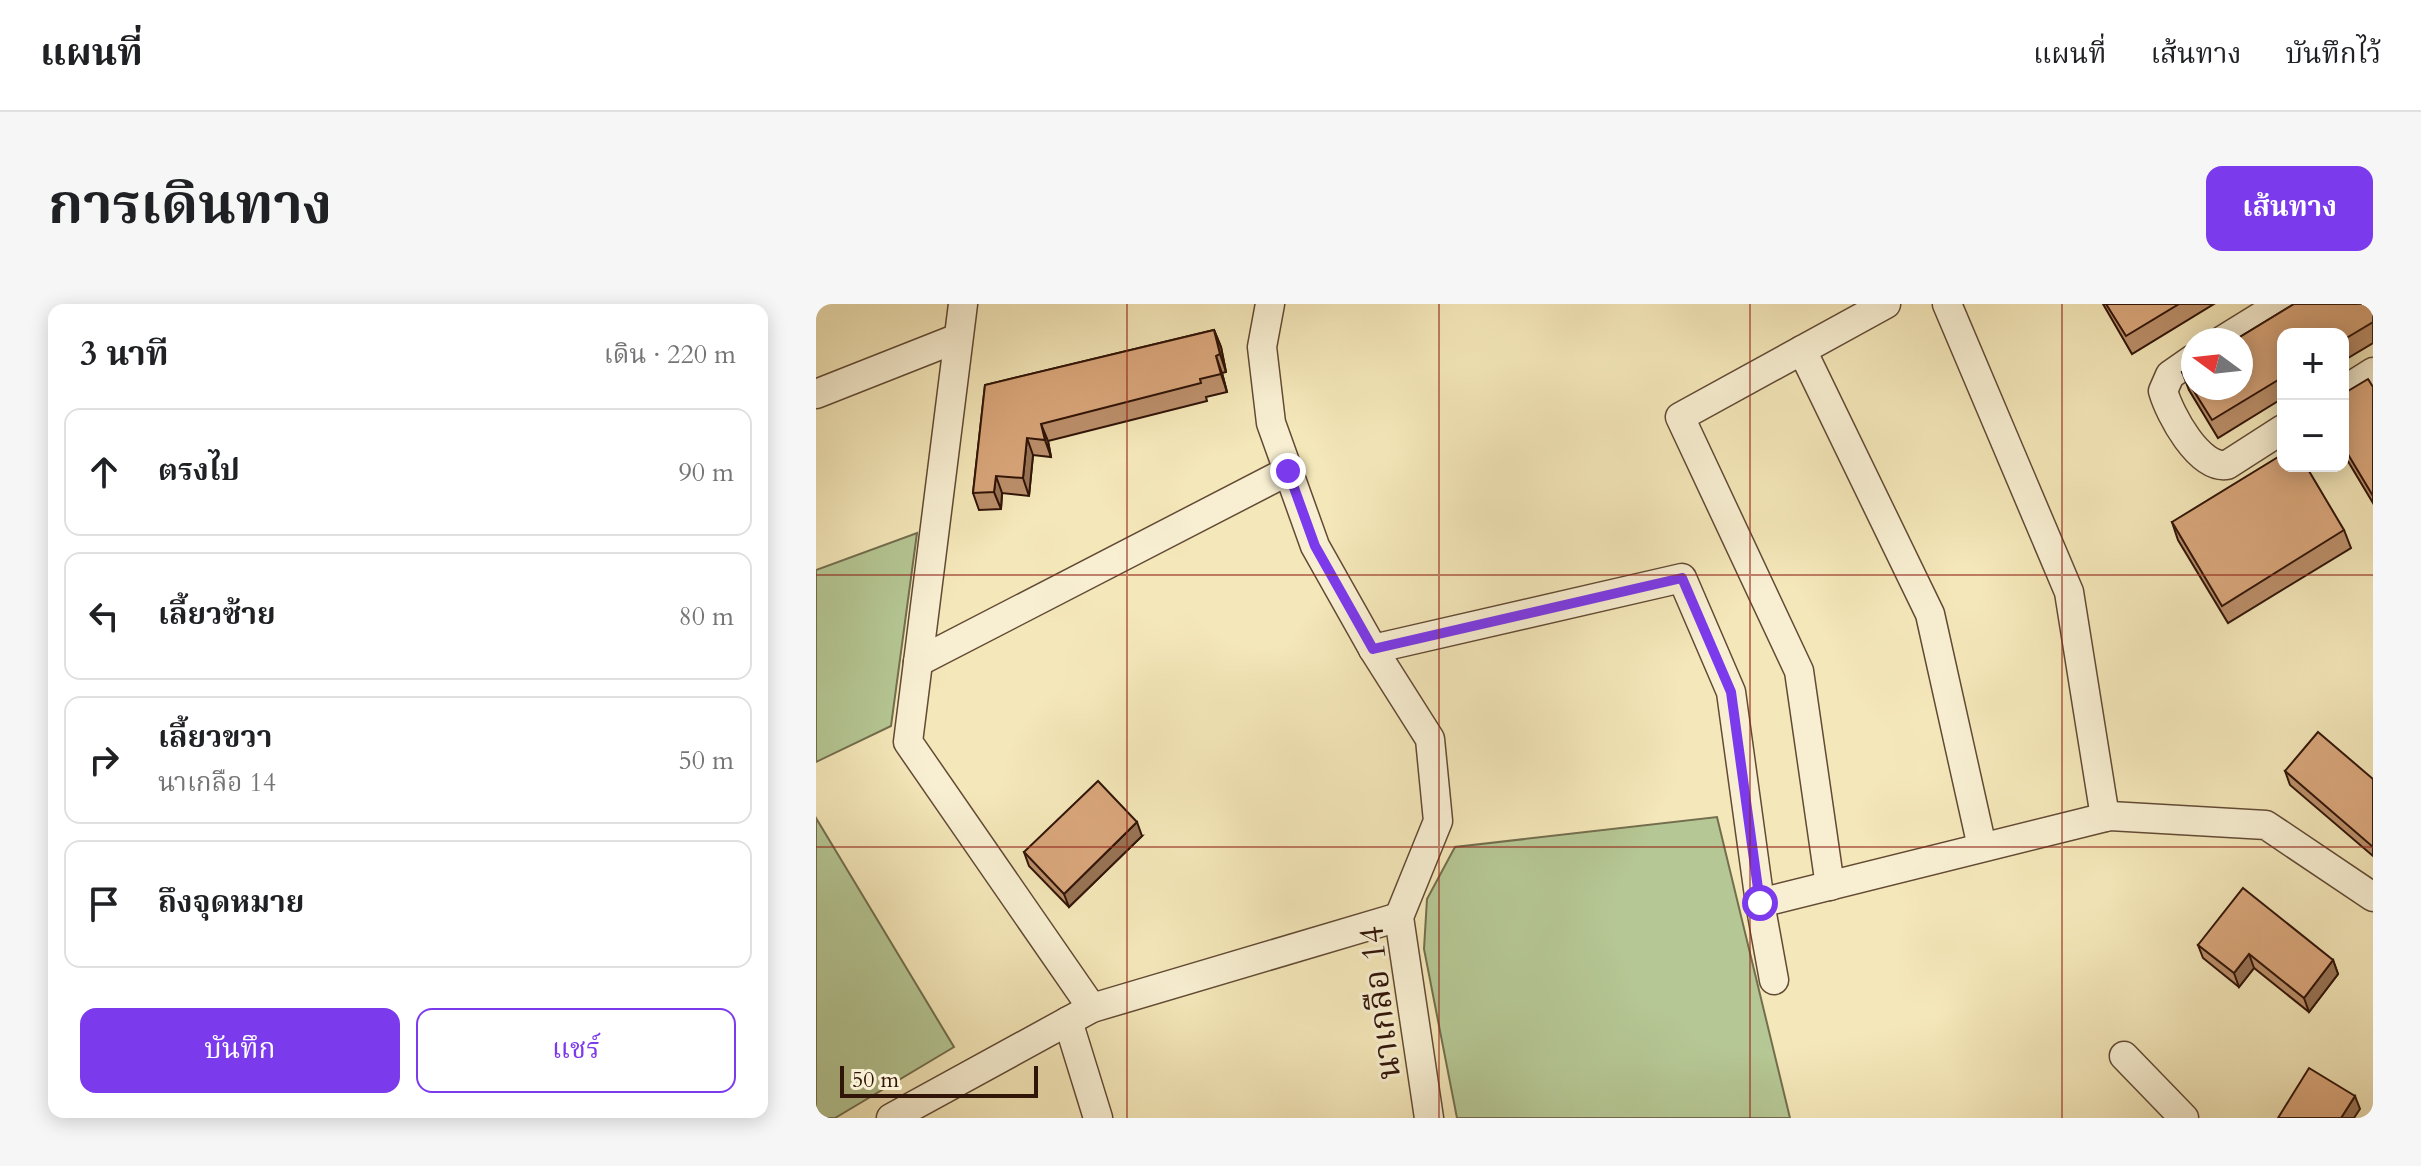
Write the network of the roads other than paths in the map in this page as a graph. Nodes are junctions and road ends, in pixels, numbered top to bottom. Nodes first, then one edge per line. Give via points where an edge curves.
1 (963, 304) edge
2 (1270, 304) edge
3 (1886, 304) edge
4 (1947, 304) edge
5 (2281, 304) edge
6 (2242, 328) edge
7 (958, 338) junction
8 (1802, 350) junction
9 (2181, 367) edge
10 (2373, 372) edge
11 (2349, 387) edge
12 (816, 394) edge
13 (2277, 433) edge
14 (1288, 471) junction
15 (1373, 649) junction
16 (918, 662) junction
17 (2105, 817) junction
18 (1982, 847) junction
19 (1830, 886) junction
20 (2373, 897) edge
21 (1760, 903) junction
22 (1399, 917) junction
23 (1774, 980) dead end
24 (1080, 1015) junction
25 (2124, 1056) dead end
26 (907, 1114) edge
27 (1098, 1118) edge
28 (1429, 1118) edge
29 (2184, 1118) edge

1 - 7 street
2 - 14 street, นาเกลือ 14 via 1262,347 1271,423
3 - 8 street
4 - 17 street via 2069,592
5 - 6 street
7 - 12 street
7 - 16 street
8 - 18 street via 1930,614
8 - 19 street via 1680,417 1799,671
9 - 13 street via 2170,375 2163,391 2167,406 2208,462 2227,465
10 - 11 street
14 - 15 street, นาเกลือ 14 via 1315,546
14 - 16 street
15 - 21 street via 1682,578 1731,692
15 - 22 street, นาเกลือ 14 via 1430,739 1437,807 1438,821
16 - 24 street via 908,742
17 - 18 street
17 - 20 street via 2266,825
18 - 19 street
19 - 21 street
21 - 23 street
22 - 24 street
22 - 28 street, นาเกลือ 14
24 - 26 street
24 - 27 street
25 - 29 street

